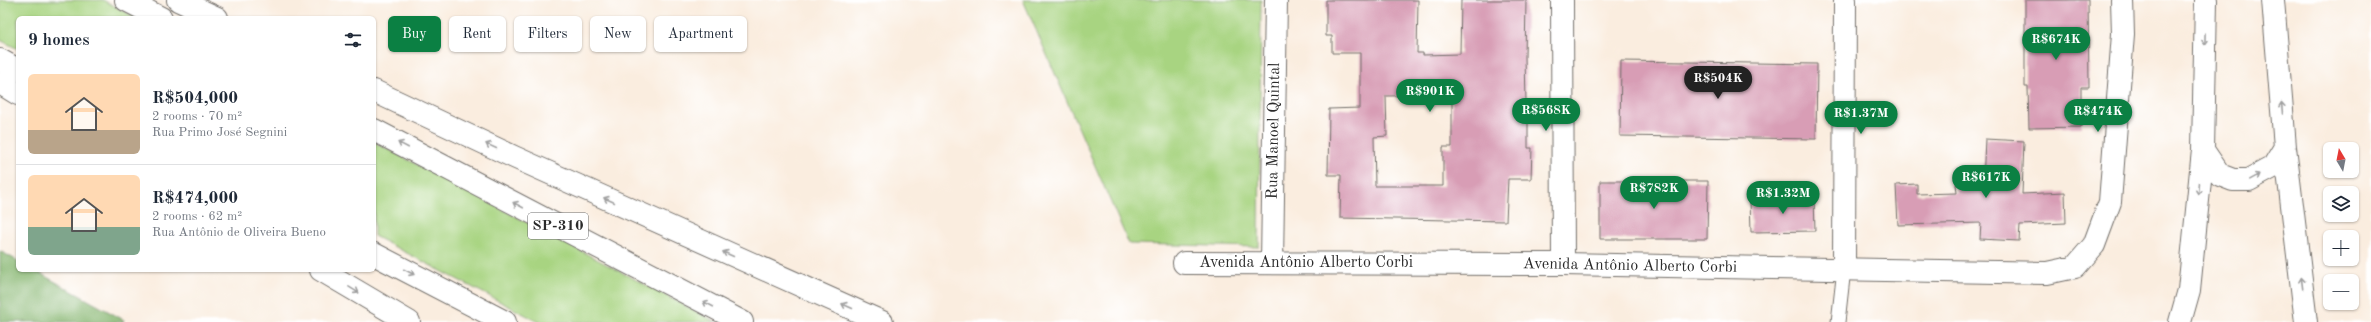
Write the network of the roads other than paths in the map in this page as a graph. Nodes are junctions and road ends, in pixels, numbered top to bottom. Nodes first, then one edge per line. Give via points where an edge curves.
1 (126, 0) edge
2 (178, 0) edge
3 (1276, 0) edge
4 (1562, 0) edge
5 (1845, 0) edge
6 (2122, 0) edge
7 (2206, 0) edge
8 (2273, 0) edge
9 (156, 16) edge
10 (213, 16) edge
11 (0, 60) edge
12 (16, 69) edge
13 (0, 83) edge
14 (16, 93) edge
15 (376, 93) edge
16 (376, 131) edge
17 (2285, 147) junction
18 (2203, 150) junction
19 (376, 255) edge
20 (1184, 263) dead end
21 (1272, 263) junction
22 (1564, 264) junction
23 (1844, 269) junction
24 (324, 272) edge
25 (409, 322) edge
26 (505, 322) edge
27 (742, 322) edge
28 (882, 322) edge
29 (1838, 322) edge
30 (2180, 322) edge
31 (2306, 322) edge

1 - 9 main road
2 - 10 main road
3 - 21 main road, Rua Manoel Quintal
4 - 22 main road
5 - 23 main road
6 - 23 main road, Avenida Antônio Alberto Corbi via 2123,34 2110,202 2094,245 2075,267 2047,273
7 -> 18 main road
17 -> 8 main road
11 - 12 main road
13 - 14 main road
28 -> 15 main road via 528,164
27 -> 16 main road, SP-310
18 -> 17 main road via 2220,174 2233,180 2249,180 2273,167
31 -> 17 main road
18 -> 30 main road via 2189,290
19 -> 26 main road
20 - 21 main road, Avenida Antônio Alberto Corbi
21 - 22 main road, Avenida Antônio Alberto Corbi
22 - 23 main road, Avenida Antônio Alberto Corbi
23 - 29 lane
24 -> 25 main road

